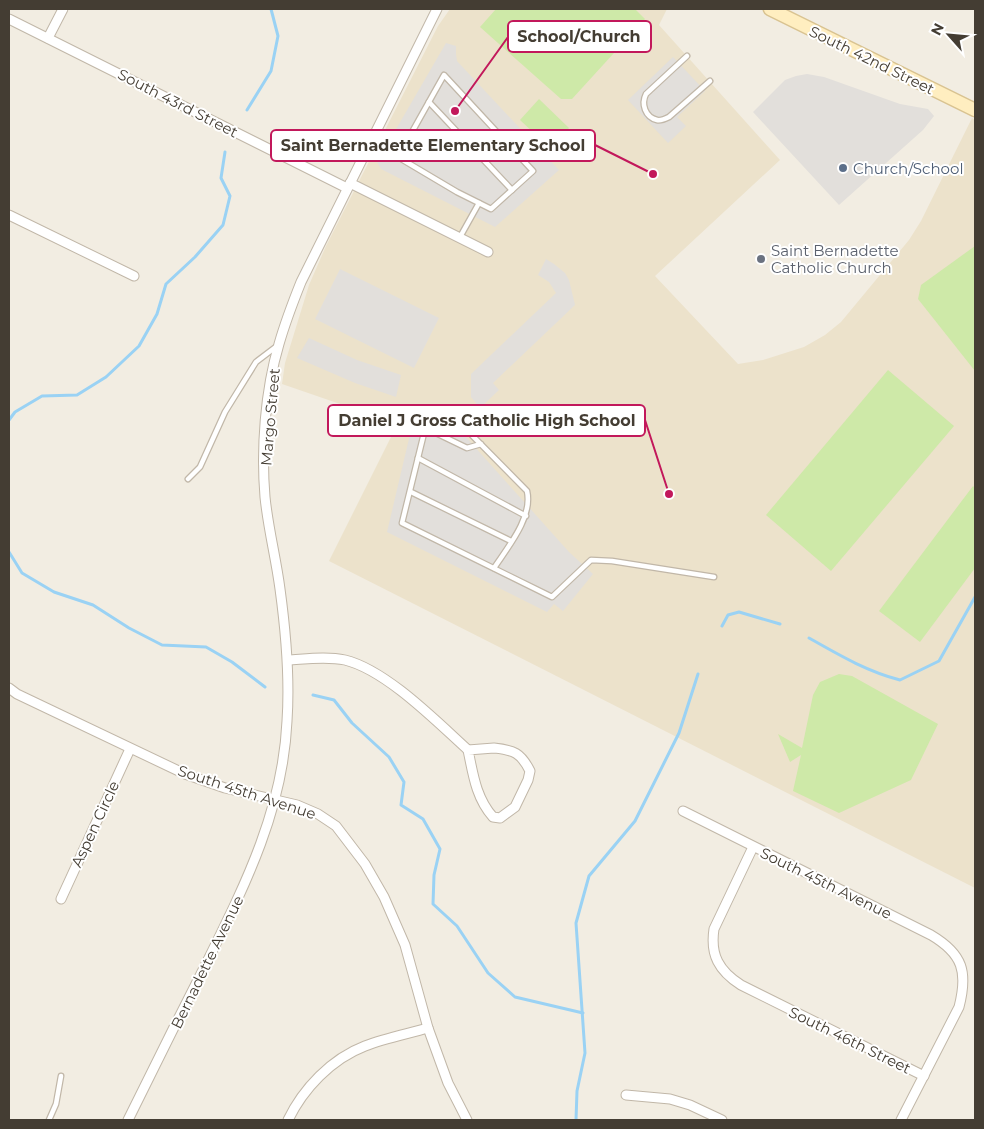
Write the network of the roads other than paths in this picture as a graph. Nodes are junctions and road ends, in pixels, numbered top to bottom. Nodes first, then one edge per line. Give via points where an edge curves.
1 (63, 9) edge
2 (437, 9) edge
3 (770, 9) edge
4 (9, 19) edge
5 (48, 38) junction
6 (687, 56) dead end
7 (710, 81) dead end
8 (429, 102) junction
9 (975, 110) edge
10 (349, 186) junction
11 (512, 190) junction
12 (479, 203) junction
13 (9, 215) edge
14 (460, 237) junction
15 (488, 252) dead end
16 (134, 276) dead end
17 (278, 345) junction
18 (408, 410) dead end
19 (427, 421) junction
20 (438, 434) dead end
21 (480, 444) junction
22 (418, 458) junction
23 (188, 479) dead end
24 (411, 492) junction
25 (526, 516) junction
26 (511, 541) junction
27 (494, 568) junction
28 (714, 577) dead end
29 (288, 660) junction
30 (9, 688) edge
31 (130, 749) junction
32 (468, 750) junction
33 (276, 799) junction
34 (683, 811) dead end
35 (753, 847) junction
36 (60, 899) dead end
37 (428, 1028) junction
38 (60, 1076) dead end
39 (924, 1076) junction
40 (626, 1095) dead end
41 (49, 1120) edge
42 (128, 1120) edge
43 (288, 1120) edge
44 (467, 1120) edge
45 (722, 1120) edge
46 (900, 1120) edge

1 - 5 street
2 - 10 street, Margo Street
3 - 9 street, South 42nd Street
4 - 5 street, South 43rd Street
5 - 10 street, South 43rd Street
6 - 7 lane via 646,94 643,100 645,110 655,120 669,117
8 - 11 lane
8 - 11 lane via 444,74 533,171
8 - 12 lane via 398,157
10 - 14 street, South 43rd Street
10 - 17 street, Margo Street via 301,282
11 - 12 lane via 492,209
12 - 14 lane
13 - 16 street
14 - 15 street, South 43rd Street
17 - 23 lane via 256,362 225,412 200,467
17 - 29 street, Margo Street via 269,390 264,448 265,498
18 - 19 lane
19 - 21 lane via 437,413 451,414
19 - 22 lane
20 - 21 lane via 467,448
21 - 25 lane via 527,491
22 - 24 lane
22 - 25 lane
24 - 26 lane
24 - 27 lane via 402,523
25 - 26 lane
26 - 27 lane
27 - 28 lane via 552,598 591,560
29 - 32 street via 329,658 362,666 395,687
29 - 33 street, Margo Street via 287,722
30 - 31 street, South 45th Avenue
31 - 33 street, South 45th Avenue via 225,788
31 - 36 street, Aspen Circle
32 - 32 street via 480,800 493,817 500,818 514,807 530,770 512,750
33 - 37 street, South 45th Avenue via 318,814 336,826 365,864 405,945
33 - 42 street, Bernadette Avenue via 257,857 234,909
34 - 35 street, South 45th Avenue
35 - 39 street, South 45th Avenue via 931,935 952,950 961,964 963,992
35 - 39 street, South 46th Street via 714,929 714,954 725,973 732,980
37 - 43 street via 364,1046 336,1062 308,1088
37 - 44 street, South 45th Avenue via 448,1083
38 - 41 lane via 56,1104
39 - 46 street
40 - 45 street via 670,1099

